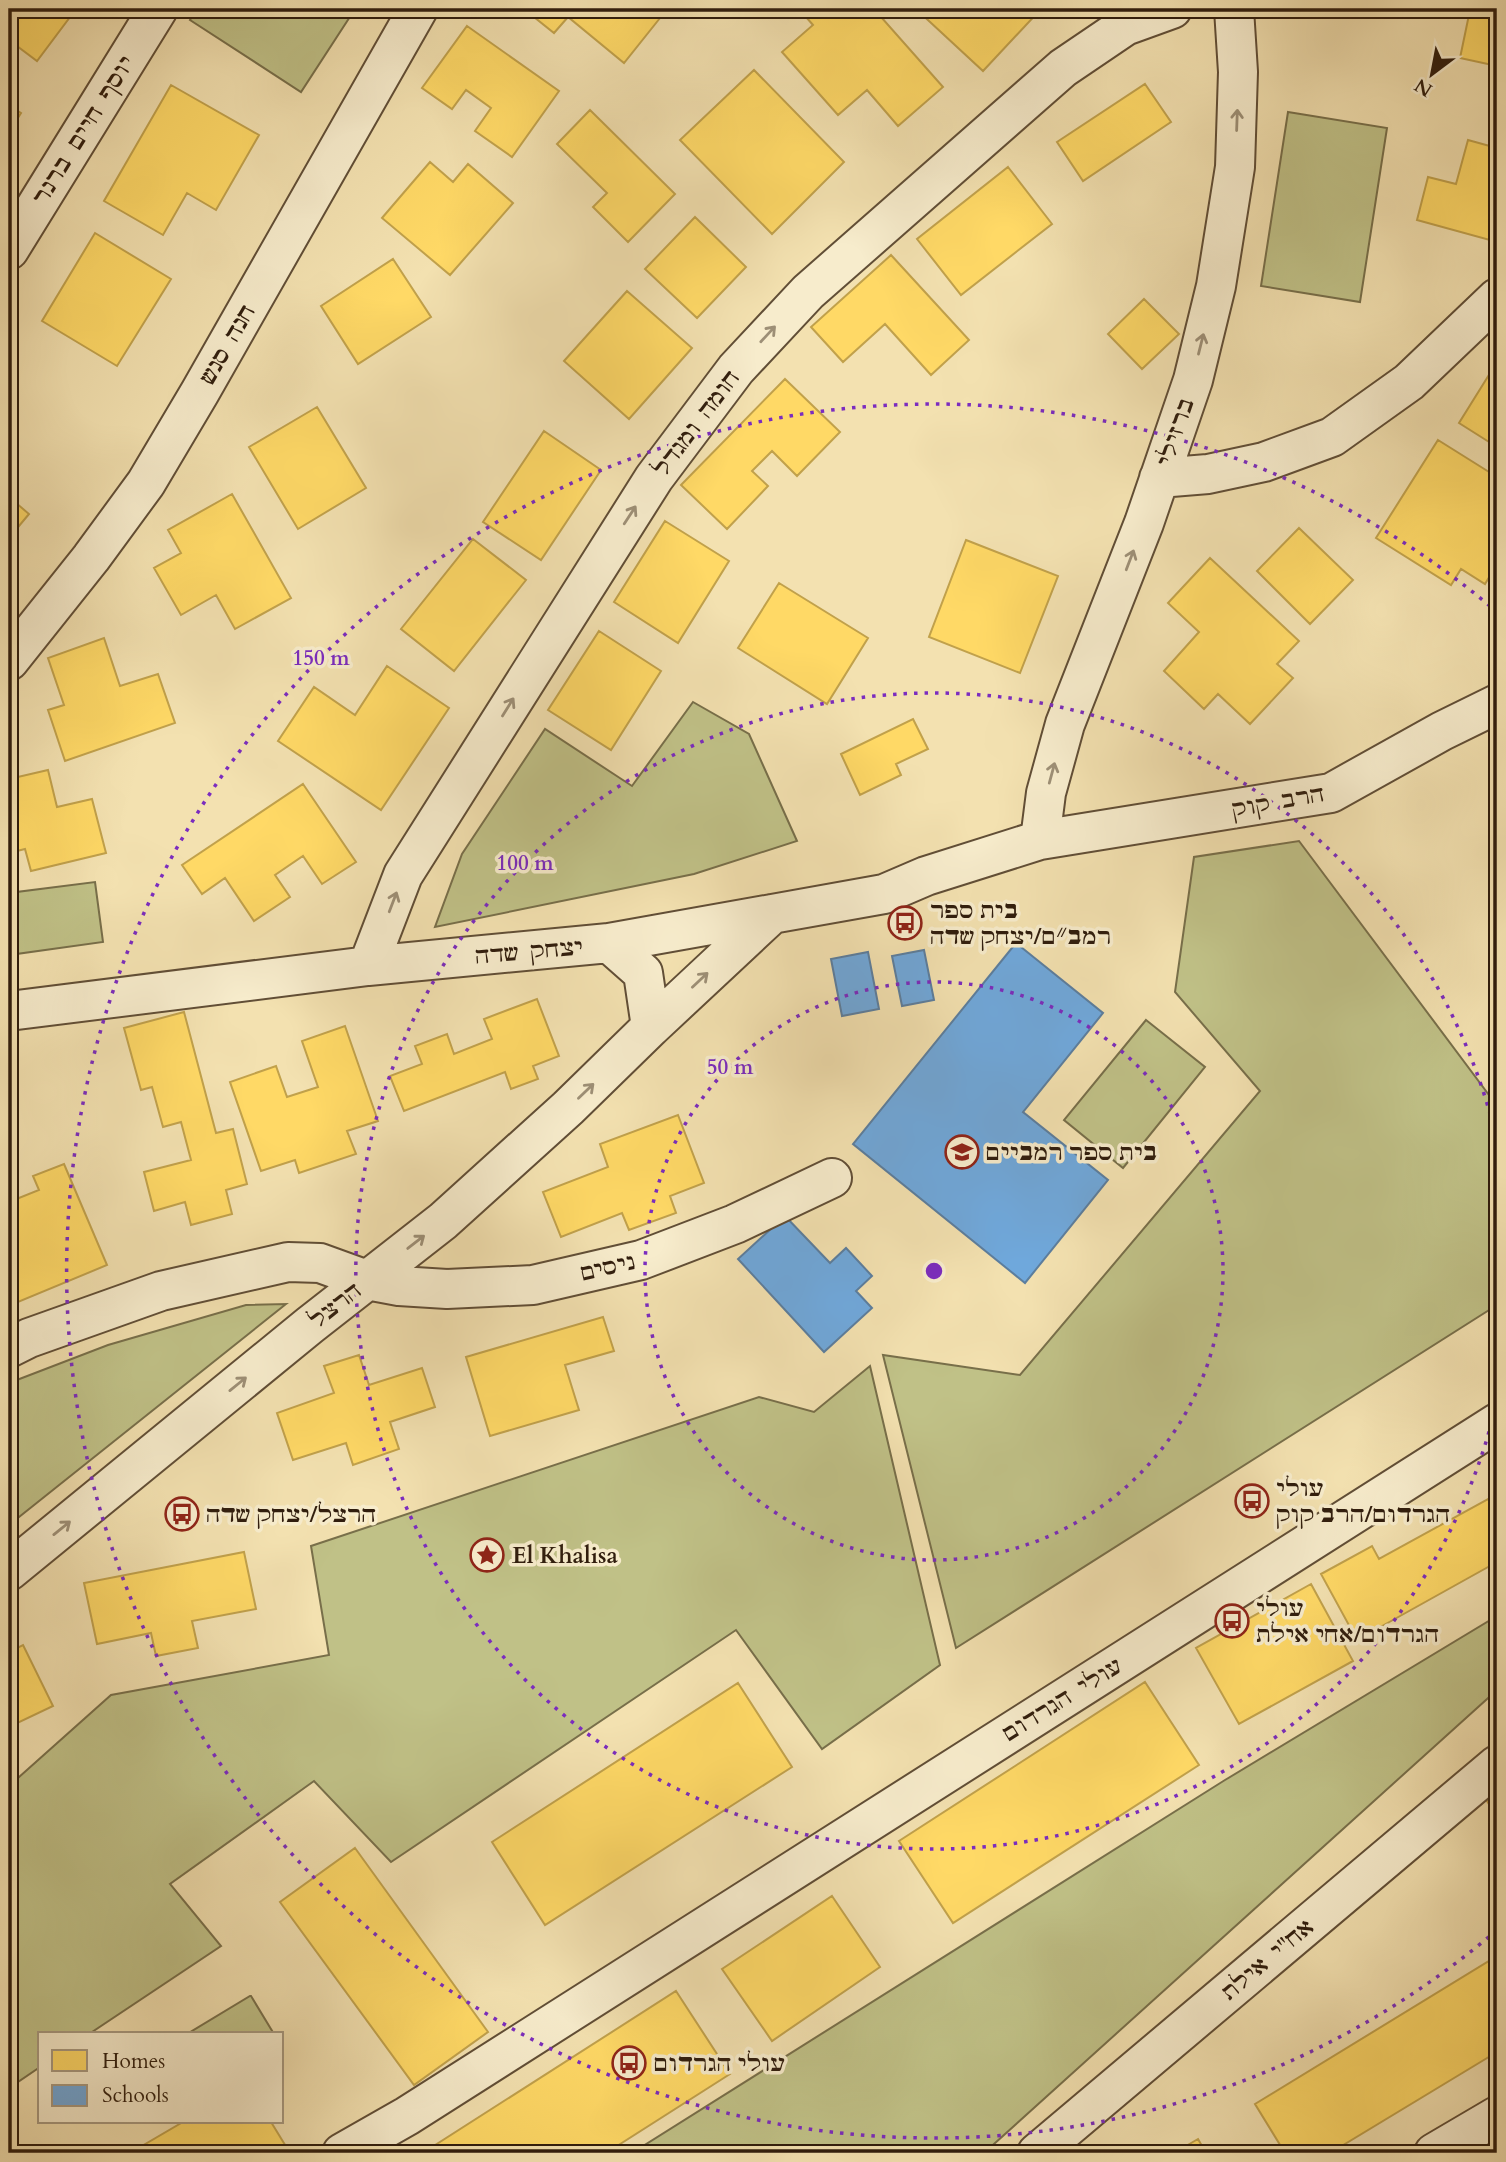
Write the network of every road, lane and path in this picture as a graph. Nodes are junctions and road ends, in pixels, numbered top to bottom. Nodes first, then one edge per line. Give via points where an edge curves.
1 (158, 9) edge
2 (418, 9) edge
3 (1172, 9) edge
4 (1234, 9) edge
5 (9, 250) edge
6 (1497, 299) edge
7 (1159, 478) junction
8 (9, 661) edge
9 (1497, 704) edge
10 (1040, 840) junction
11 (772, 914) junction
12 (609, 943) junction
13 (368, 966) junction
14 (9, 1011) edge
15 (651, 1027) junction
16 (832, 1178) dead end
17 (367, 1280) junction
18 (9, 1348) edge
19 (1497, 1423) edge
20 (9, 1571) edge
21 (1497, 1765) edge
22 (1497, 2116) edge
23 (342, 2153) edge
24 (1037, 2153) edge
25 (1434, 2153) edge

1 - 5 street, יוסף חיים ברנר
2 - 8 street, חנה סנש via 146,483
13 -> 3 street, חומה ומגדל via 403,875 654,478 736,369 808,292 1063,68 1125,26
7 -> 4 street, ברזילי via 1196,367 1216,286 1233,180 1238,72
6 - 7 street via 1409,382 1332,437 1264,463
10 -> 7 street, ברזילי via 1046,793 1065,724
9 - 10 street, הרב קוק via 1331,793
10 - 11 street, יצחק שדה via 884,894
11 - 12 street, יצחק שדה
15 -> 11 street, הרצל
12 - 13 street, יצחק שדה
12 - 15 street via 643,973
13 - 14 street, יצחק שדה
17 -> 15 street, הרצל via 443,1221
16 - 17 street, ניסים via 735,1224 641,1260 533,1285 447,1289
17 - 18 street, ניסים via 320,1262 288,1262 161,1291
20 -> 17 street, הרצל
19 - 23 street, עולי הגרדום
21 - 24 street, אח"י אילת
22 - 25 street

